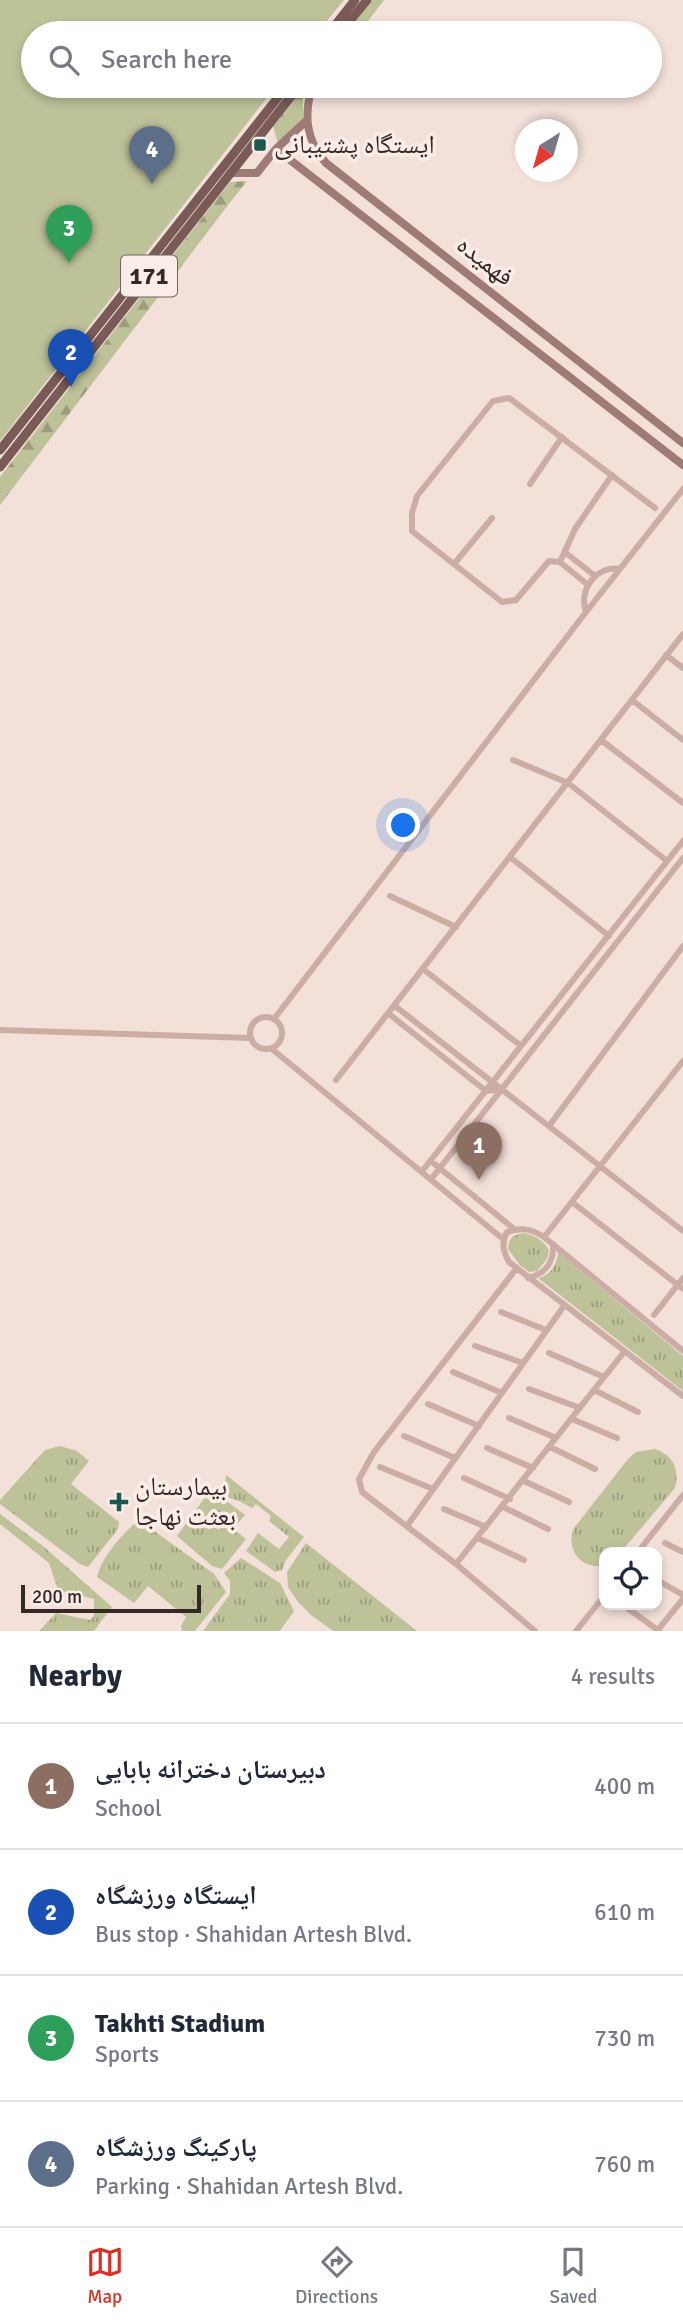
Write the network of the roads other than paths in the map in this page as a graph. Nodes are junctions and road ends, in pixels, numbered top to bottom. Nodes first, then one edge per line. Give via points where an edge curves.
1 (355, 0) edge
2 (367, 0) edge
3 (338, 21) edge
4 (350, 21) edge
5 (278, 98) edge
6 (289, 98) edge
7 (309, 98) edge
8 (306, 121) junction
9 (276, 149) junction
10 (230, 173) junction
11 (562, 437) junction
12 (683, 443) edge
13 (0, 450) edge
14 (683, 465) edge
15 (0, 467) edge
16 (612, 475) junction
17 (530, 484) dead end
18 (683, 489) edge
19 (655, 508) dead end
20 (492, 518) dead end
21 (566, 553) junction
22 (560, 562) junction
23 (454, 564) junction
24 (620, 569) junction
25 (595, 576) junction
26 (588, 585) junction
27 (586, 612) junction
28 (683, 634) edge
29 (666, 655) junction
30 (683, 668) edge
31 (632, 700) junction
32 (601, 740) junction
33 (683, 740) edge
34 (513, 760) dead end
35 (568, 783) junction
36 (683, 803) edge
37 (683, 841) edge
38 (510, 857) junction
39 (683, 858) edge
40 (667, 861) junction
41 (390, 896) dead end
42 (456, 927) junction
43 (608, 936) junction
44 (683, 946) edge
45 (423, 969) junction
46 (395, 1006) junction
47 (389, 1014) junction
48 (274, 1019) junction
49 (0, 1030) edge
50 (250, 1038) junction
51 (521, 1046) junction
52 (272, 1049) junction
53 (683, 1061) edge
54 (336, 1080) dead end
55 (492, 1082) junction
56 (502, 1090) junction
57 (486, 1091) junction
58 (549, 1126) junction
59 (431, 1161) junction
60 (600, 1166) junction
61 (440, 1169) junction
62 (423, 1170) junction
63 (432, 1178) junction
64 (572, 1202) junction
65 (514, 1229) junction
66 (683, 1231) edge
67 (544, 1237) junction
68 (503, 1239) junction
69 (553, 1244) junction
70 (516, 1269) junction
71 (528, 1278) junction
72 (683, 1278) edge
73 (680, 1287) edge
74 (564, 1306) junction
75 (501, 1312) dead end
76 (654, 1315) dead end
77 (547, 1331) junction
78 (475, 1346) dead end
79 (683, 1351) edge
80 (624, 1352) junction
81 (549, 1353) dead end
82 (523, 1363) junction
83 (453, 1372) dead end
84 (604, 1377) junction
85 (529, 1389) dead end
86 (594, 1390) junction
87 (502, 1393) junction
88 (683, 1396) edge
89 (428, 1404) dead end
90 (580, 1408) junction
91 (638, 1412) dead end
92 (509, 1418) dead end
93 (572, 1419) junction
94 (479, 1426) junction
95 (404, 1436) dead end
96 (556, 1438) junction
97 (617, 1438) dead end
98 (550, 1447) junction
99 (487, 1448) dead end
100 (455, 1458) junction
101 (380, 1467) dead end
102 (533, 1468) junction
103 (595, 1469) dead end
104 (464, 1478) dead end
105 (524, 1481) junction
106 (433, 1489) junction
107 (683, 1495) edge
108 (510, 1499) junction
109 (569, 1502) dead end
110 (503, 1507) junction
111 (444, 1509) dead end
112 (407, 1526) junction
113 (486, 1527) junction
114 (548, 1529) dead end
115 (478, 1538) junction
116 (665, 1542) dead end
117 (642, 1547) edge
118 (683, 1552) edge
119 (524, 1560) dead end
120 (456, 1564) junction
121 (662, 1583) edge
122 (683, 1597) edge
123 (599, 1602) edge
124 (630, 1610) edge
125 (535, 1631) edge
126 (576, 1631) edge
127 (658, 1631) edge

1 - 3 main road
2 - 4 main road
5 - 13 main road, 171
6 - 10 main road, 171
7 - 8 main road
8 - 9 main road
8 - 12 main road, فهمیده via 315,149 326,163
9 - 10 main road via 257,173
9 - 14 main road, فهمیده
10 - 15 main road, 171
11 - 16 street
11 - 17 street
11 - 23 street via 509,398 493,401 479,416 416,496 412,513 412,531
16 - 19 street
16 - 21 street via 575,529
18 - 24 street
20 - 23 street
21 - 22 street
21 - 25 street
22 - 23 street via 550,561 516,600 502,602
22 - 26 street
24 - 25 street via 610,567
24 - 27 street
25 - 26 street
26 - 27 street via 583,605
27 - 48 street
28 - 29 street
29 - 30 street
29 - 31 street
31 - 32 street
31 - 33 street
32 - 35 street
32 - 36 street
34 - 35 street
35 - 38 street
35 - 40 street
37 - 40 street
38 - 42 street
38 - 43 street
39 - 56 street
40 - 43 street
41 - 42 street
42 - 45 street
43 - 51 street
44 - 58 street
45 - 46 street
45 - 51 street
46 - 47 street
46 - 55 street
47 - 54 street
47 - 57 street
48 - 50 street via 258,1019
48 - 52 street via 282,1027 282,1037
49 - 50 street
50 - 52 street via 256,1046
51 - 55 street
52 - 62 street
53 - 60 street
55 - 56 street
55 - 57 street
56 - 57 street
56 - 58 street
56 - 61 street
57 - 59 street
58 - 60 street
59 - 61 street
59 - 62 street
60 - 64 street
60 - 66 street
61 - 63 street
61 - 65 street
62 - 63 street
63 - 68 street
64 - 67 street
64 - 73 street
65 - 67 street via 533,1230
65 - 68 street
67 - 69 street
68 - 70 street via 505,1255
69 - 71 street via 554,1255 547,1268
69 - 79 street
70 - 71 street
70 - 112 street via 374,1452 359,1479 362,1492
71 - 74 street
72 - 73 street
73 - 76 street
74 - 77 street
74 - 80 street
75 - 77 street
77 - 82 street
78 - 82 street
80 - 84 street
80 - 88 street
81 - 84 street
82 - 87 street
83 - 87 street
84 - 86 street
85 - 90 street
86 - 90 street
86 - 91 street
87 - 94 street
89 - 94 street
90 - 93 street
92 - 96 street
93 - 96 street
93 - 97 street
94 - 100 street
95 - 100 street
96 - 98 street
98 - 102 street
98 - 103 street
99 - 102 street
100 - 106 street
101 - 106 street
102 - 105 street
104 - 108 street
105 - 108 street
105 - 109 street
106 - 112 street
107 - 117 street
108 - 110 street
110 - 113 street
110 - 114 street
111 - 113 street
112 - 120 street
113 - 115 street
115 - 119 street
115 - 120 street
116 - 118 street
120 - 125 street
121 - 122 street
122 - 127 street
123 - 126 street
124 - 127 street

